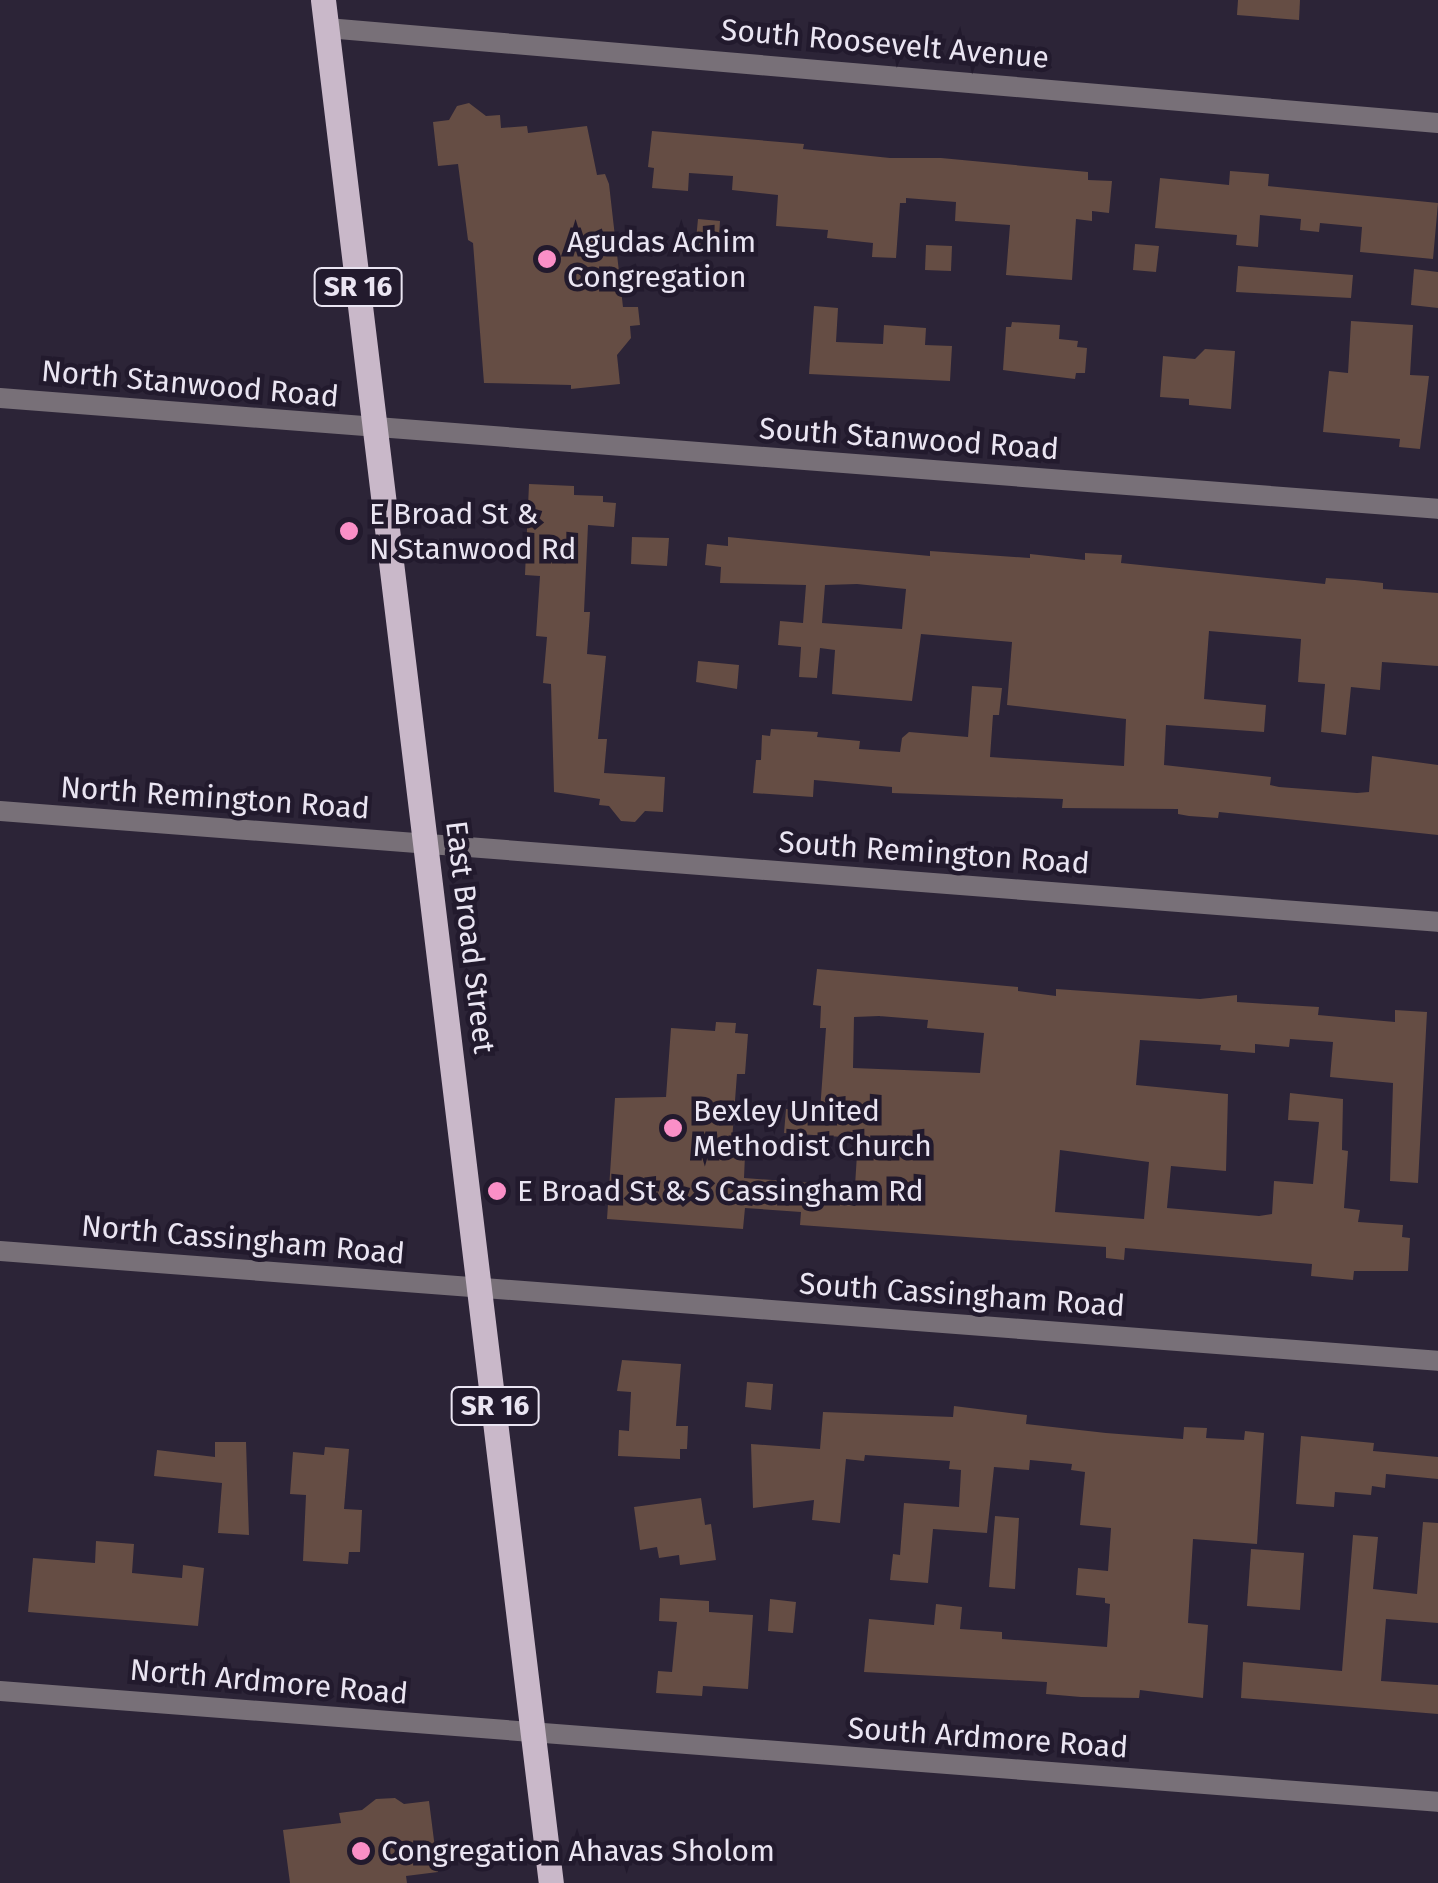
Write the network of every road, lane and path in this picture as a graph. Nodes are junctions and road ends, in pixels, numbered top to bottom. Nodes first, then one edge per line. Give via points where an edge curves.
1 (323, 0) edge
2 (327, 28) junction
3 (1438, 123) edge
4 (0, 398) edge
5 (375, 429) junction
6 (1438, 509) edge
7 (0, 811) edge
8 (426, 844) junction
9 (1438, 922) edge
10 (0, 1250) edge
11 (481, 1289) junction
12 (1438, 1362) edge
13 (0, 1691) edge
14 (533, 1734) junction
15 (1438, 1802) edge
16 (550, 1883) edge

1 - 2 main road, East Broad Street / SR 16
2 - 3 street, South Roosevelt Avenue
2 - 5 main road, East Broad Street / SR 16
4 - 5 street, North Stanwood Road
5 - 6 street, South Stanwood Road
5 - 8 main road, East Broad Street / SR 16
7 - 8 street, North Remington Road
8 - 9 street, South Remington Road
8 - 11 main road, East Broad Street / SR 16
10 - 11 street, North Cassingham Road
11 - 12 street, South Cassingham Road
11 - 14 main road, East Broad Street / SR 16
13 - 14 street, North Ardmore Road
14 - 15 street, South Ardmore Road
14 - 16 main road, East Broad Street / SR 16

